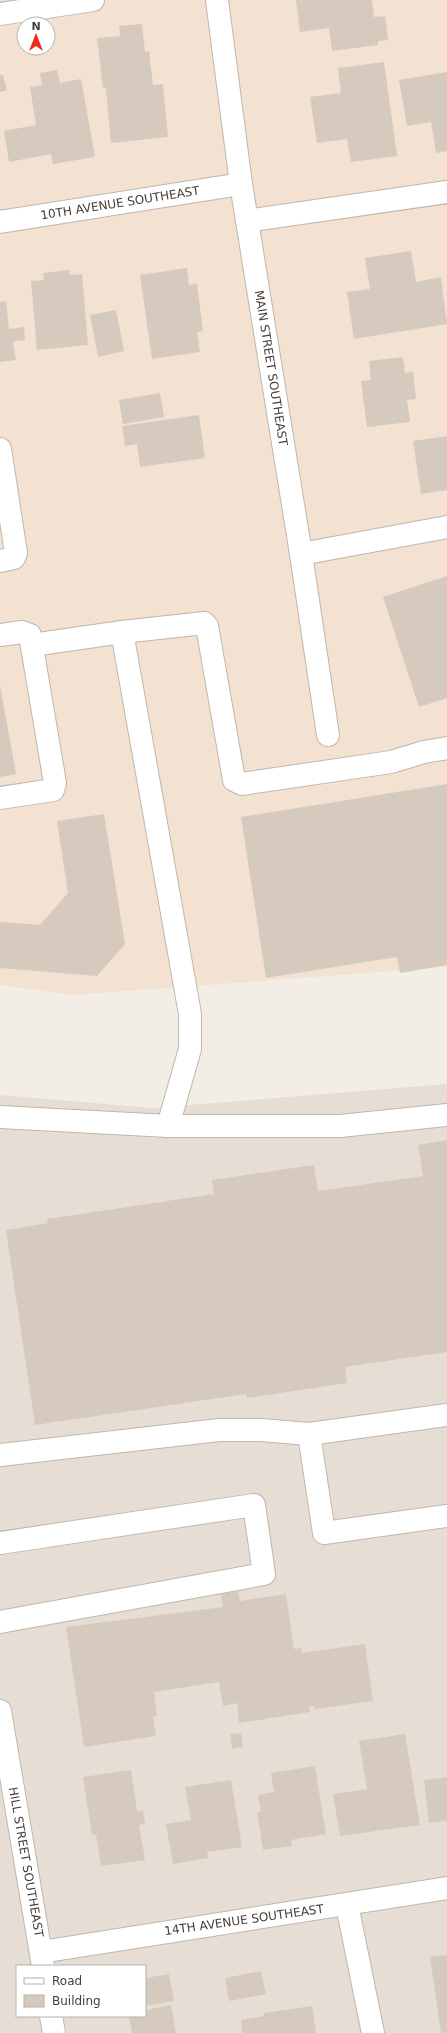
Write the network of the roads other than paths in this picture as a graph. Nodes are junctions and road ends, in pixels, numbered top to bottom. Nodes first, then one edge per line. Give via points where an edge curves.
1 (93, 0) edge
2 (217, 0) edge
3 (0, 14) edge
4 (240, 184) junction
5 (447, 192) edge
6 (247, 221) junction
7 (0, 222) edge
8 (0, 449) edge
9 (447, 527) edge
10 (301, 554) junction
11 (0, 561) edge
12 (122, 632) junction
13 (0, 635) edge
14 (32, 645) junction
15 (328, 735) dead end
16 (447, 748) edge
17 (6, 797) edge
18 (447, 1115) edge
19 (0, 1117) edge
20 (168, 1126) junction
21 (447, 1415) edge
22 (309, 1434) junction
23 (0, 1455) edge
24 (447, 1516) edge
25 (0, 1543) edge
26 (0, 1622) edge
27 (0, 1711) edge
28 (447, 1888) edge
29 (346, 1905) junction
30 (42, 1959) edge
31 (51, 2017) edge
32 (54, 2033) edge
33 (373, 2033) edge

1 - 3 street
2 - 4 street, MAIN STREET SOUTHEAST
4 - 6 street, MAIN STREET SOUTHEAST
4 - 7 street, 10TH AVENUE SOUTHEAST
5 - 6 street
6 - 10 street, MAIN STREET SOUTHEAST
8 - 11 street via 16,553 14,558
9 - 10 street
10 - 15 street, MAIN STREET SOUTHEAST
12 - 14 street
12 - 16 street via 204,623 207,626 234,780 242,784 391,762
12 - 20 street via 190,1014 190,1049
13 - 14 street via 22,632 30,636
14 - 17 street via 56,783 53,790
18 - 20 street via 340,1126
19 - 20 street
21 - 22 street
22 - 23 street via 219,1430
22 - 24 street via 324,1533
25 - 26 street via 254,1505 264,1574
27 - 30 street, HILL STREET SOUTHEAST
28 - 29 street, 14TH AVENUE SOUTHEAST
29 - 30 street, 14TH AVENUE SOUTHEAST
29 - 33 street
31 - 32 street

